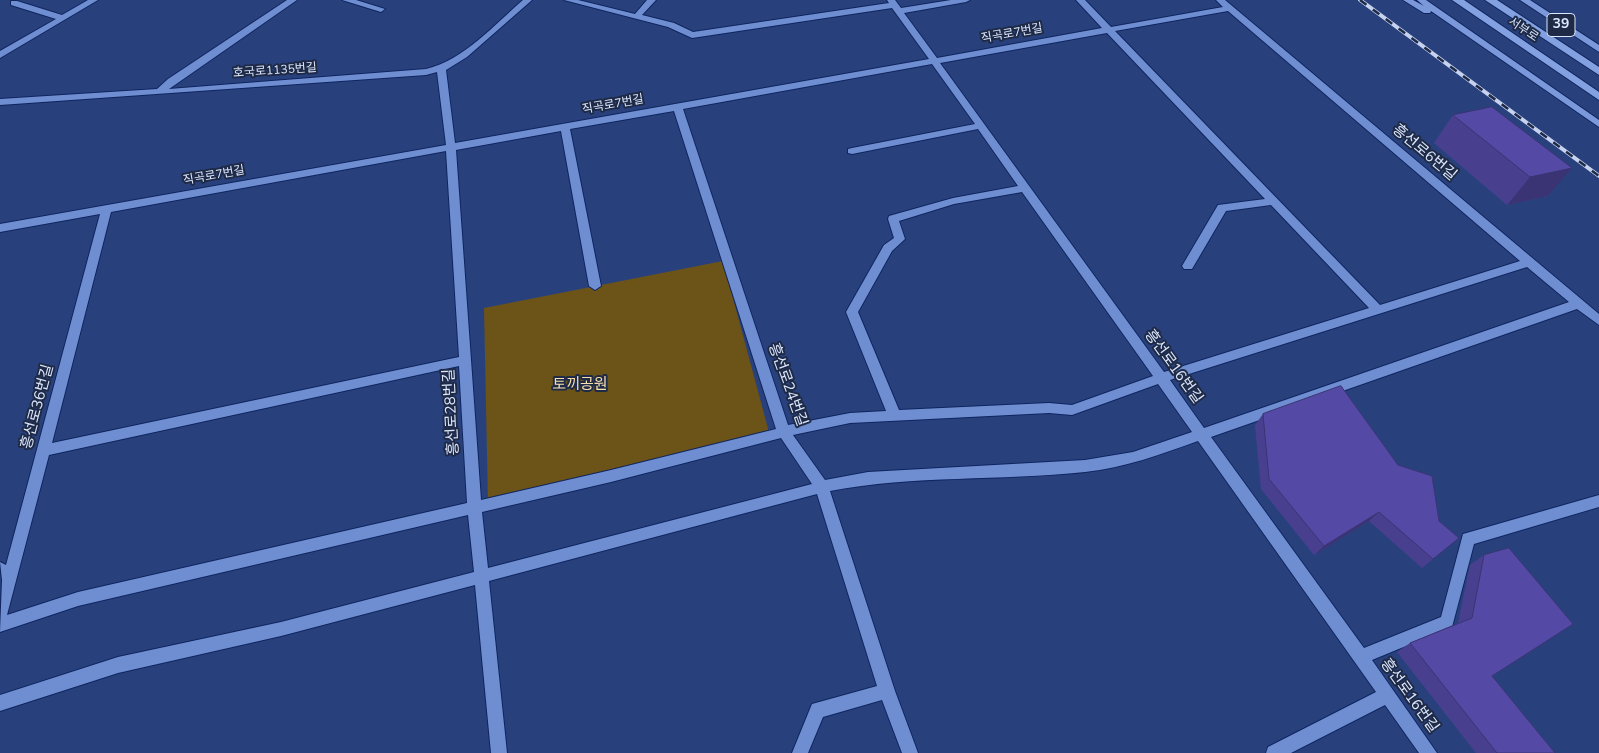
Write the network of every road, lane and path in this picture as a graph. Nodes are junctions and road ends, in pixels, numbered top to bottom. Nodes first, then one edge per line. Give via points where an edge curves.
1 (94, 0) edge
2 (293, 0) edge
3 (346, 0) edge
4 (528, 0) edge
5 (568, 0) edge
6 (652, 0) edge
7 (966, 0) edge
8 (1080, 0) edge
9 (1220, 0) edge
10 (1407, 0) edge
11 (1421, 0) edge
12 (1457, 0) edge
13 (1490, 0) edge
14 (1524, 0) edge
15 (14, 3) dead end
16 (895, 5) edge
17 (1230, 8) junction
18 (382, 9) dead end
19 (637, 16) junction
20 (63, 18) junction
21 (1109, 30) junction
22 (1472, 37) junction
23 (1599, 49) edge
24 (0, 55) edge
25 (934, 60) junction
26 (441, 68) junction
27 (1599, 72) edge
28 (160, 92) junction
29 (1599, 97) edge
30 (0, 102) edge
31 (677, 106) junction
32 (1599, 124) edge
33 (565, 126) junction
34 (981, 126) junction
35 (450, 147) junction
36 (852, 151) dead end
37 (1025, 188) junction
38 (1273, 201) junction
39 (107, 208) junction
40 (0, 228) edge
41 (1529, 262) junction
42 (1188, 266) dead end
43 (595, 286) dead end
44 (1578, 304) junction
45 (1378, 310) junction
46 (1599, 321) edge
47 (465, 360) junction
48 (1162, 378) junction
49 (894, 416) junction
50 (784, 432) junction
51 (1201, 434) junction
52 (44, 450) junction
53 (822, 487) junction
54 (1599, 500) edge
55 (475, 507) junction
56 (5, 573) edge
57 (482, 576) junction
58 (0, 614) edge
59 (0, 625) edge
60 (1361, 657) junction
61 (887, 691) junction
62 (1387, 695) junction
63 (0, 703) edge
64 (499, 753) edge
65 (800, 753) edge
66 (910, 753) edge
67 (1274, 753) edge
68 (1429, 753) edge

1 - 20 street
2 - 28 street via 171,81
3 - 18 street
4 - 26 street, 호국로1135번길 via 464,55
5 - 19 street
6 - 19 street
7 - 16 street
8 - 21 street
9 - 17 street, 흥선로6번길
10 - 22 main road
11 - 22 main road
12 - 29 highway, 서부로
13 - 27 highway, 서부로
14 - 23 main road, 서부로 / 39
15 - 20 street
16 - 19 street via 692,35 671,25
16 - 25 street, 흥선로16번길
17 - 21 street, 직곡로7번길
17 - 41 street, 흥선로6번길
20 - 24 street
21 - 25 street, 직곡로7번길
21 - 38 street
22 - 32 main road
25 - 31 street, 직곡로7번길
25 - 34 street, 흥선로16번길
26 - 28 street, 호국로1135번길 via 398,75
26 - 35 street, 흥선로28번길
28 - 30 street, 호국로1135번길
31 - 33 street, 직곡로7번길
31 - 50 street, 흥선로24번길
33 - 35 street, 직곡로7번길
33 - 43 street
34 - 36 street
34 - 37 street, 흥선로16번길
35 - 39 street, 직곡로7번길
35 - 47 street, 흥선로28번길
37 - 48 street, 흥선로16번길
37 - 49 street via 954,201 893,219 900,239 888,248 852,312
38 - 42 street via 1222,208
38 - 45 street
39 - 40 street, 직곡로7번길
39 - 52 street, 흥선로36번길
41 - 44 street, 흥선로6번길
41 - 45 street
44 - 46 street, 흥선로6번길
44 - 51 street
45 - 48 street
47 - 52 street
47 - 55 street, 흥선로28번길
48 - 49 street via 1072,410 1049,408
48 - 51 street, 흥선로16번길
49 - 50 street via 850,418
50 - 53 street, 흥선로24번길
50 - 55 street
51 - 53 street via 1133,458 1104,464 868,478
51 - 60 street, 흥선로16번길
52 - 56 street, 흥선로36번길
53 - 57 street
53 - 61 street, 흥선로24번길
54 - 60 street via 1468,539 1448,622
55 - 57 street, 흥선로28번길
55 - 59 street via 78,599
56 - 58 street, 흥선로36번길
57 - 63 street via 281,629 118,665
57 - 64 street, 흥선로28번길
60 - 62 street, 흥선로16번길
61 - 65 street via 818,710
61 - 66 street, 흥선로24번길
62 - 67 street
62 - 68 street, 흥선로16번길

